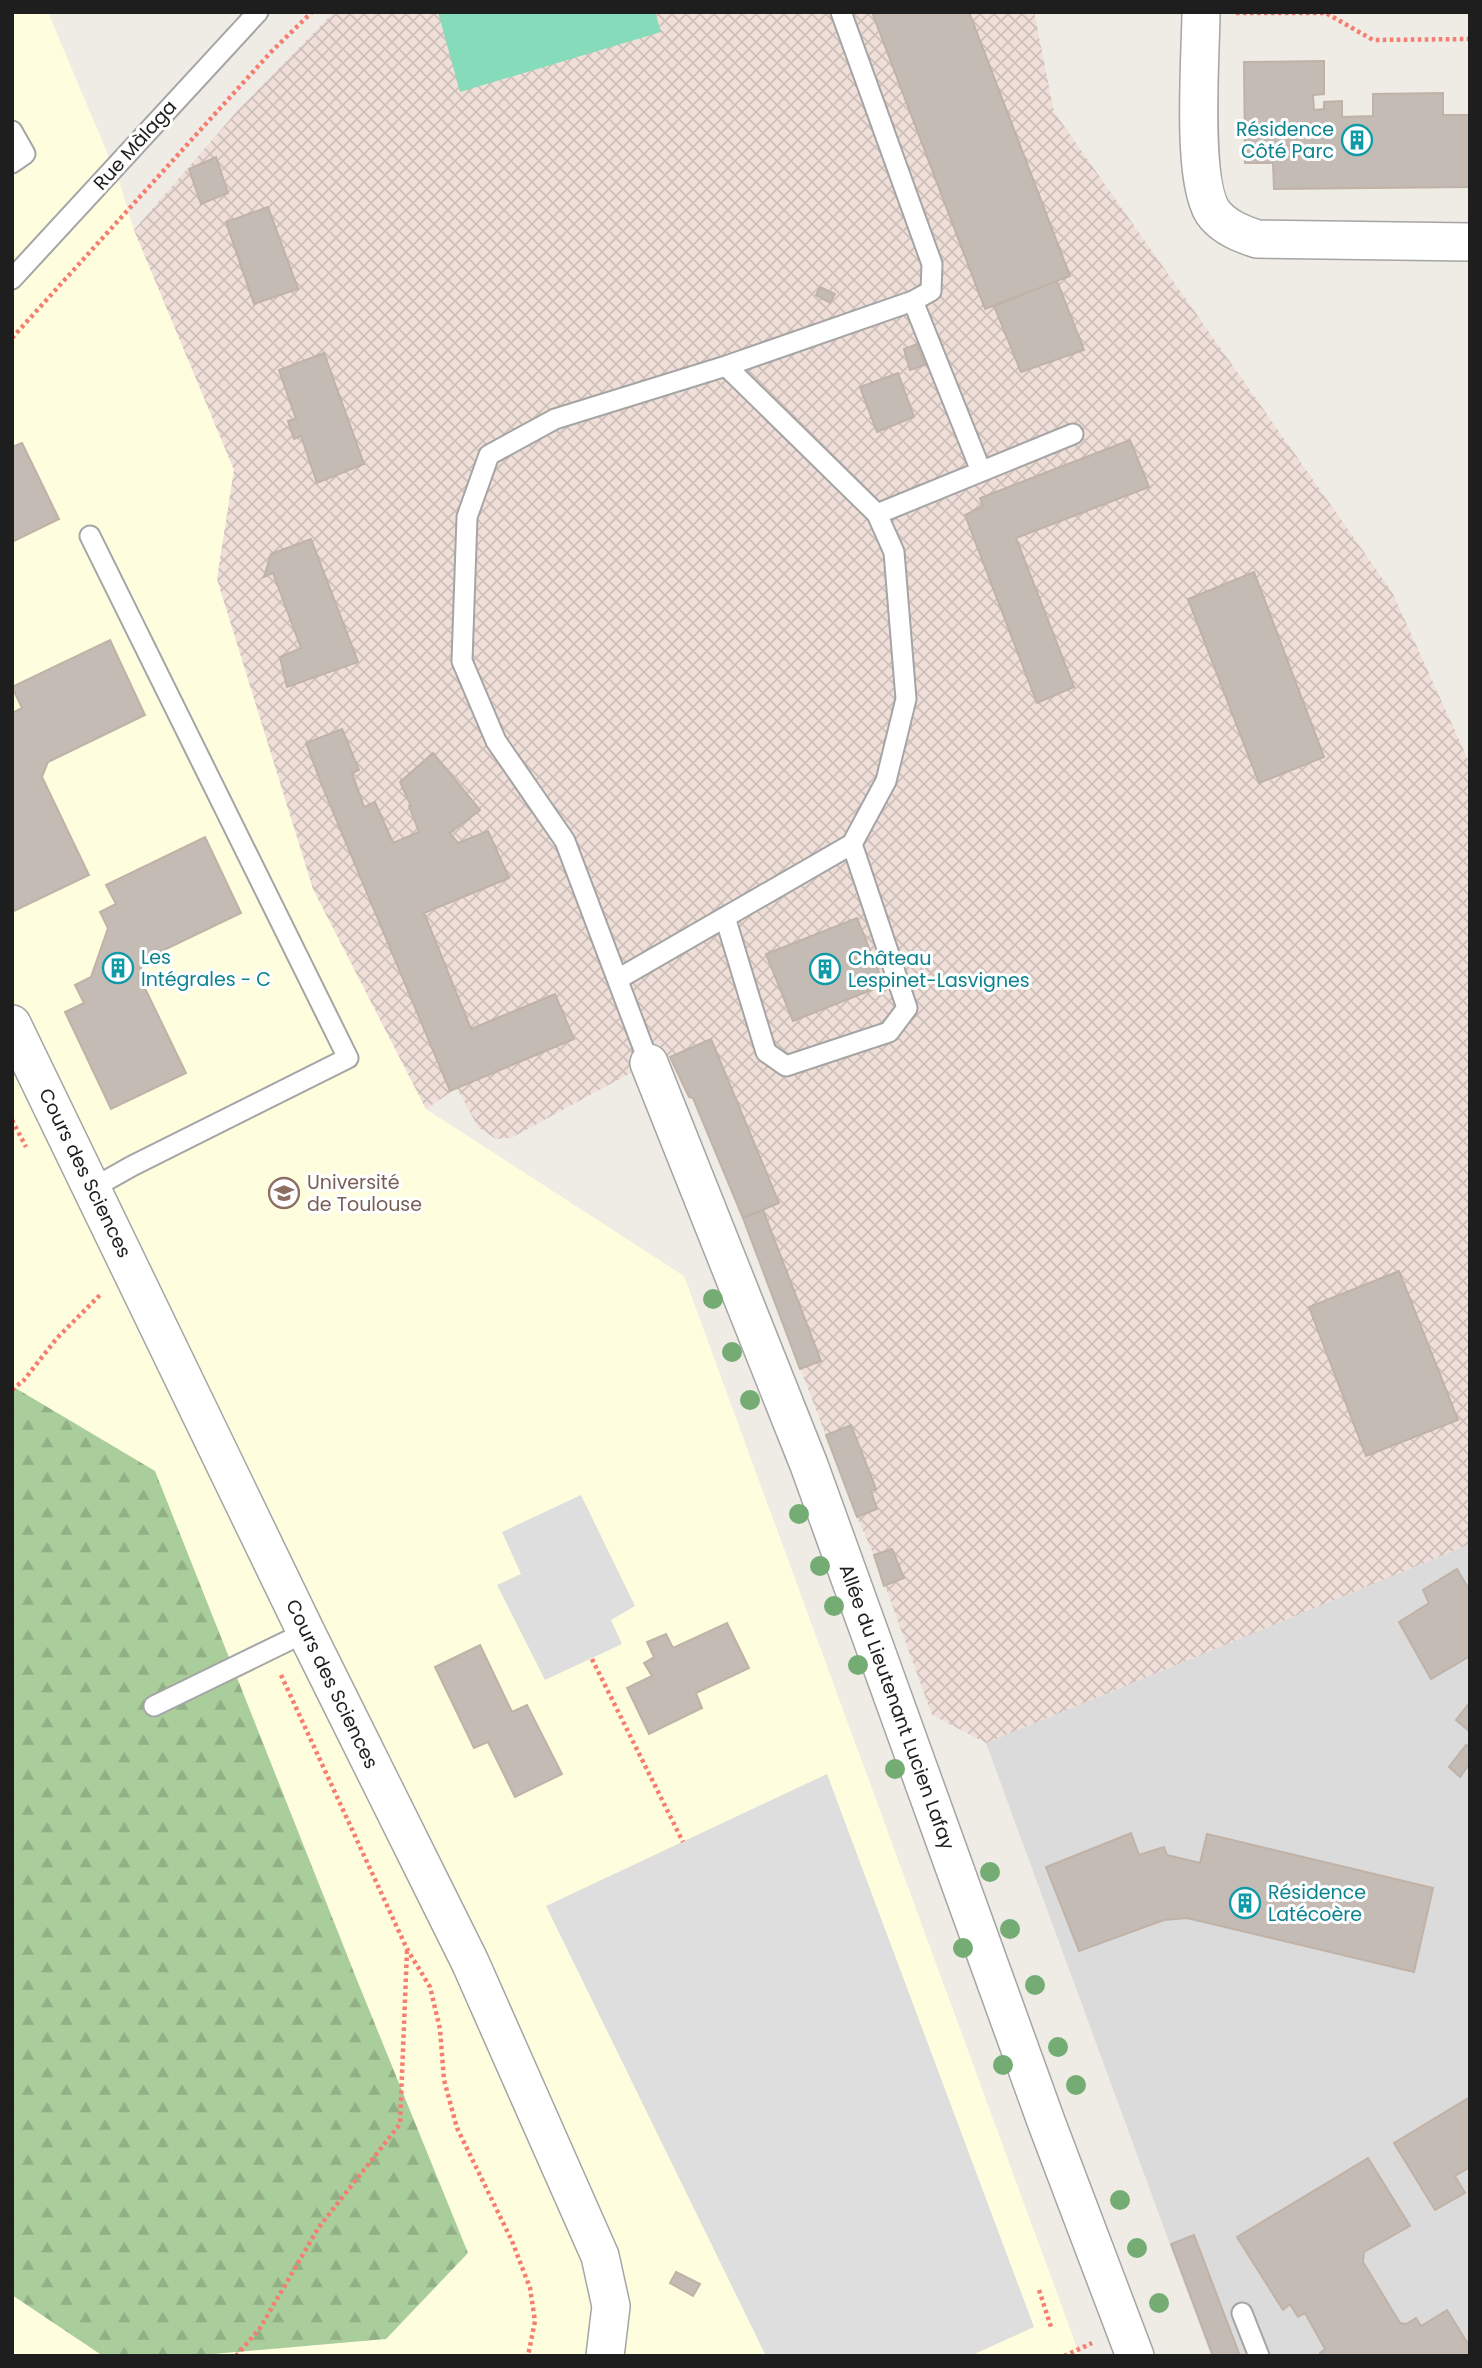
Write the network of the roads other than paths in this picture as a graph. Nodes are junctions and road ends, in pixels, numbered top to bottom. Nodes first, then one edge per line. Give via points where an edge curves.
1 (258, 12) edge
2 (841, 12) edge
3 (1201, 13) edge
4 (12, 131) edge
5 (12, 163) edge
6 (1470, 242) edge
7 (12, 279) edge
8 (913, 301) junction
9 (726, 366) junction
10 (1073, 434) dead end
11 (981, 471) junction
12 (877, 514) junction
13 (90, 536) dead end
14 (852, 844) junction
15 (725, 917) junction
16 (618, 979) junction
17 (12, 1024) edge
18 (649, 1063) joint
19 (93, 1188) junction
20 (306, 1632) junction
21 (154, 1706) dead end
22 (1242, 2313) dead end
23 (606, 2356) edge
24 (1135, 2356) edge
25 (1259, 2356) edge

1 - 7 lane, Rue Màlaga
2 - 8 lane via 932,264 931,290
3 - 6 street via 1199,160 1214,215 1239,233 1257,239
4 - 5 lane via 25,154
8 - 9 lane
8 - 11 lane
9 - 12 lane
9 - 16 lane via 555,419 489,455 467,517 462,661 496,741 565,841
10 - 11 lane
11 - 12 lane
12 - 14 lane via 894,552 906,699 886,781
13 - 19 lane via 348,1058
14 - 15 lane
14 - 15 lane via 906,1008 889,1032 786,1066 766,1052
15 - 16 lane
16 - 18 lane
17 - 19 street, Cours des Sciences
18 - 24 street, Allée du Lieutenant Lucien Lafay via 809,1465
19 - 20 street, Cours des Sciences
20 - 21 lane
20 - 23 street, Cours des Sciences via 470,1962 600,2256 611,2306
22 - 25 lane

